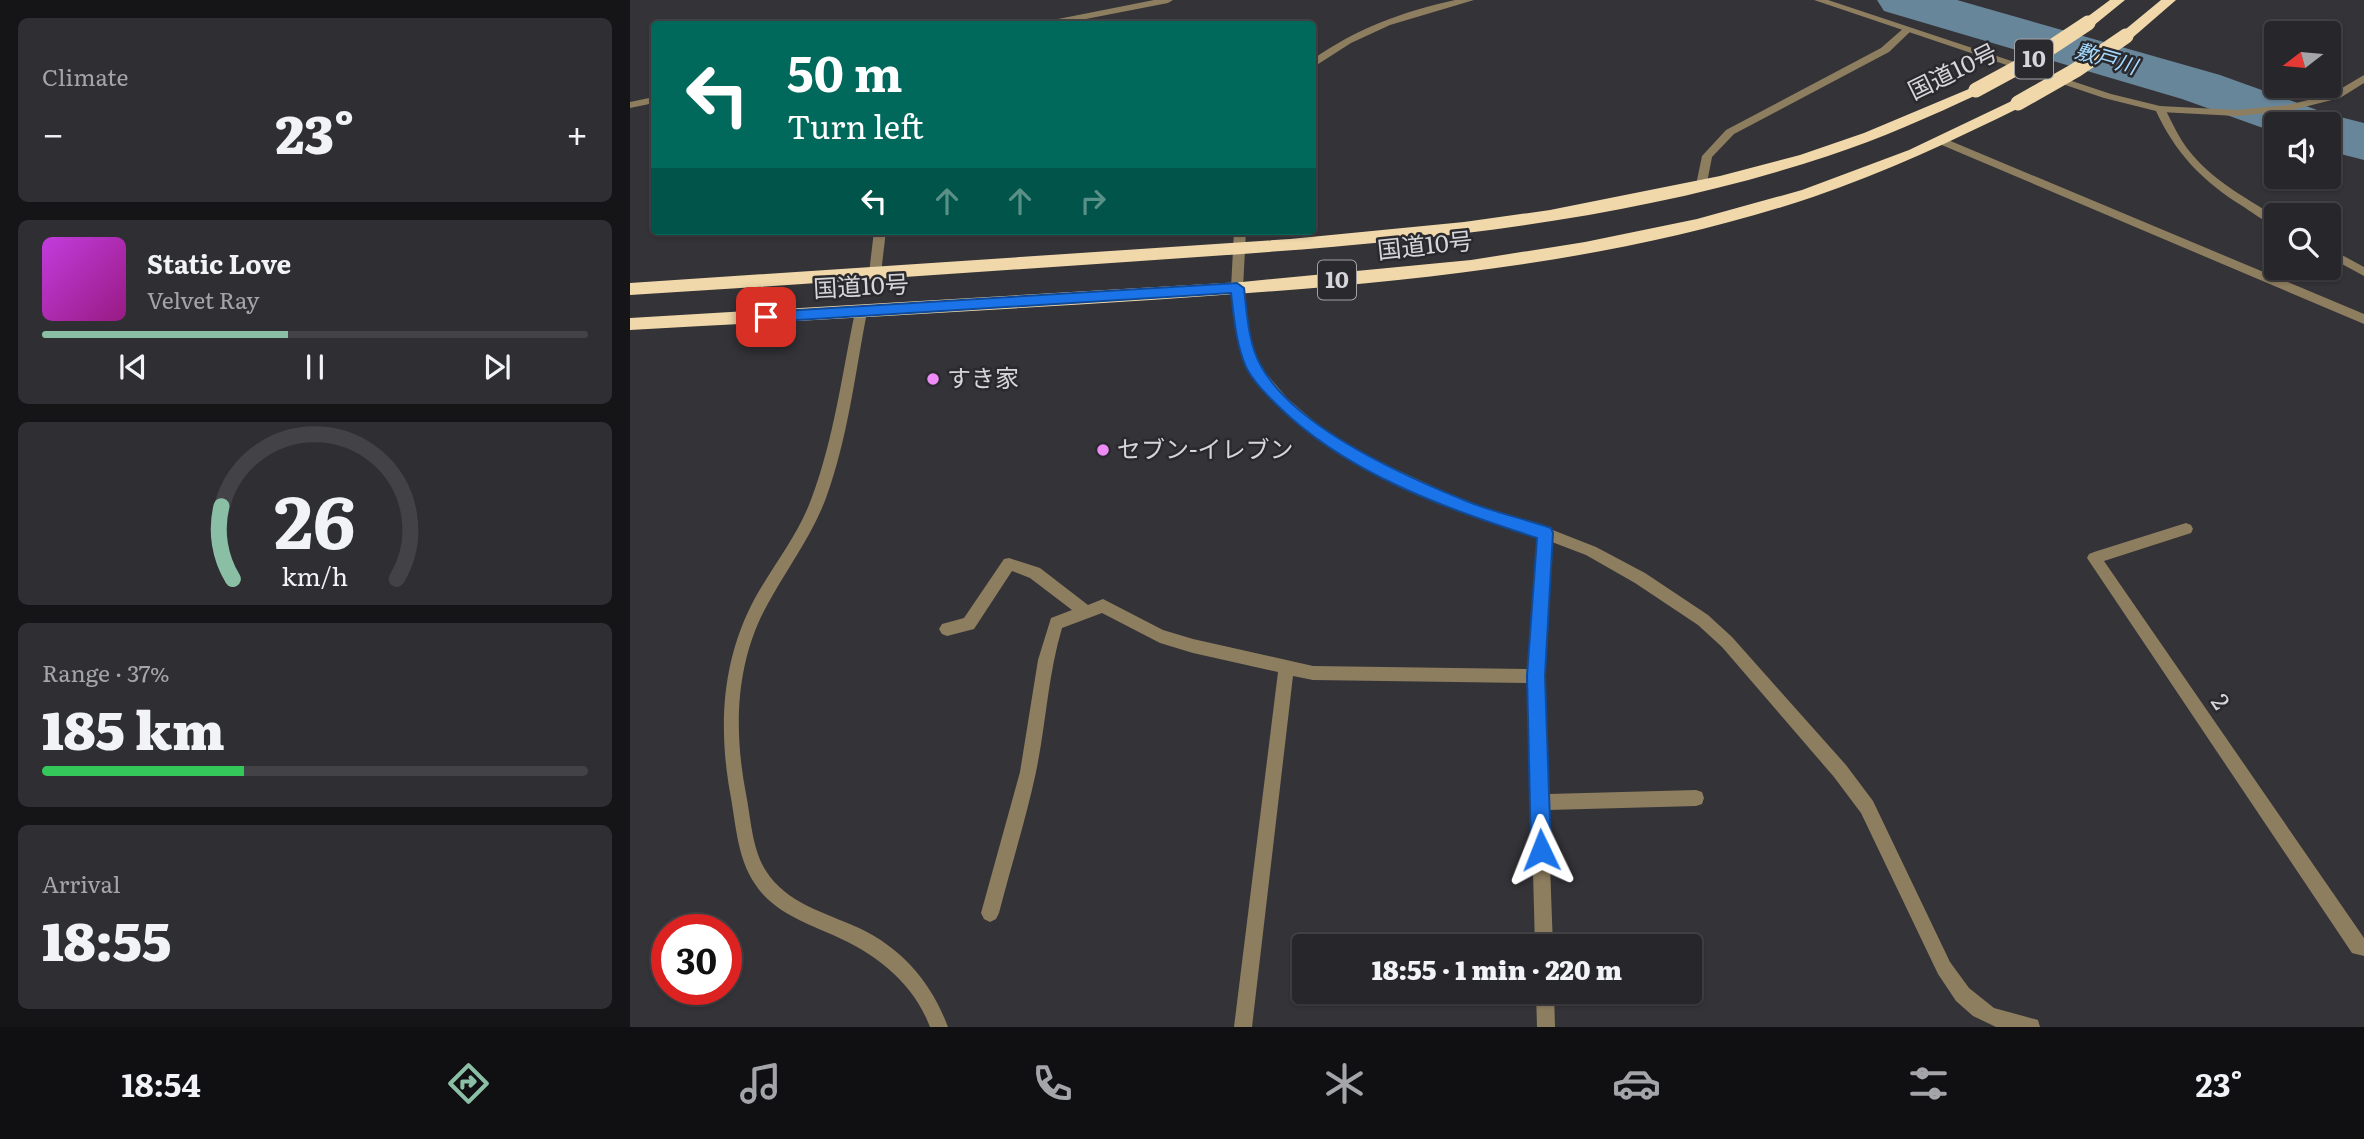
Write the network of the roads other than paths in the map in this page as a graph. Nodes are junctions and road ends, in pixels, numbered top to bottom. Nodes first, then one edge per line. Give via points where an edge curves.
1 (1168, 0) edge
2 (1469, 0) edge
3 (1819, 0) edge
4 (2118, 0) edge
5 (2169, 0) edge
6 (1063, 21) edge
7 (1908, 29) junction
8 (1316, 62) edge
9 (2364, 78) edge
10 (651, 101) edge
11 (630, 105) edge
12 (2160, 109) junction
13 (1941, 141) junction
14 (1702, 185) junction
15 (2264, 214) edge
16 (880, 235) edge
17 (1240, 235) edge
18 (1238, 249) junction
19 (2341, 259) edge
20 (2364, 272) edge
21 (875, 273) junction
22 (1237, 288) junction
23 (630, 289) edge
24 (861, 312) junction
25 (2364, 319) edge
26 (630, 324) edge
27 (2186, 529) dead end
28 (1545, 533) junction
29 (1086, 612) junction
30 (947, 629) dead end
31 (1286, 667) junction
32 (1536, 676) junction
33 (1696, 798) dead end
34 (1540, 802) junction
35 (990, 914) dead end
36 (1544, 934) edge
37 (2364, 947) edge
38 (1545, 1004) edge
39 (939, 1027) edge
40 (1244, 1027) edge
41 (1546, 1027) edge
42 (2031, 1027) edge

1 - 6 street
2 - 8 street via 1368,29
3 - 7 street
4 - 14 highway, 国道10号 / 10, bridge via 2035,58 1976,90 1849,144
5 - 13 highway, 国道10号 / 10, bridge via 2076,70
7 - 12 street
7 - 14 street via 1885,50 1730,132 1707,156
9 - 12 street via 2336,96 2288,108 2237,113
10 - 11 street
12 - 15 street via 2194,164
13 - 22 highway, 国道10号 / 10 via 1744,212 1608,245 1449,269
13 - 25 street
14 - 18 highway, 国道10号 / 10 via 1511,221
16 - 21 street
17 - 18 street
18 - 21 highway, 国道10号 / 10
18 - 22 street
19 - 20 street
21 - 23 highway, 国道10号 / 10
22 - 24 highway, 国道10号 / 10
22 - 28 street via 1253,366 1266,386 1300,419 1360,459 1461,506
24 - 26 highway, 国道10号 / 10
24 - 39 street via 821,495 758,606 737,663 730,702 732,763 753,865 766,885 790,905 866,941 893,960 920,986
27 - 37 street, 2 via 2094,558 2358,947
28 - 32 street
28 - 42 street via 1640,578 1727,642 1867,807 1955,984 1990,1019
29 - 30 street via 1035,573 1009,564 969,624
29 - 31 street via 1103,606 1160,636
29 - 35 street via 1056,623 1045,654 1028,773
31 - 32 street via 1345,676
31 - 40 street
32 - 34 street
33 - 34 street
34 - 36 street
38 - 41 street

